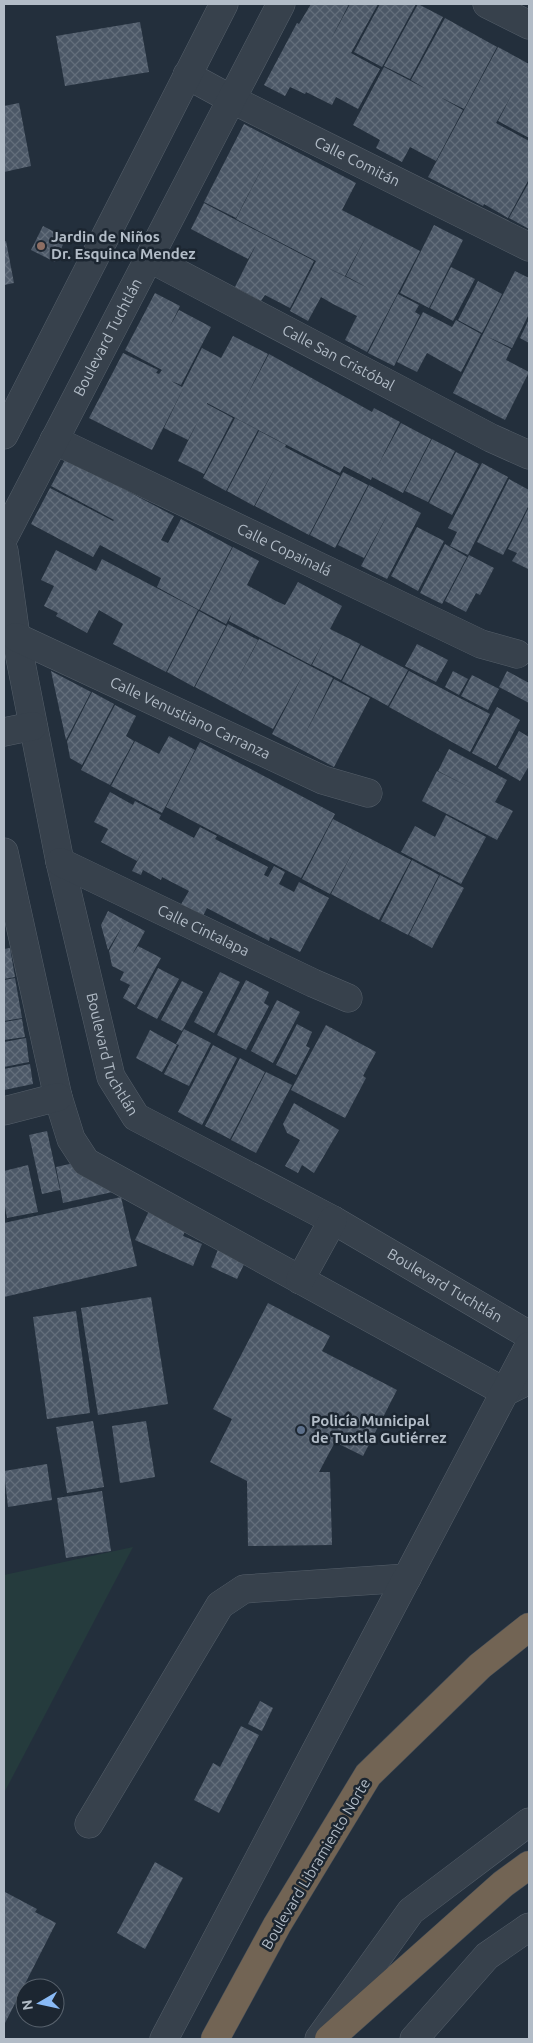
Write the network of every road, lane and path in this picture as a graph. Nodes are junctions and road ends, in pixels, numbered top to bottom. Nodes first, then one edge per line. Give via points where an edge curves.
1 (224, 4) edge
2 (281, 4) edge
3 (487, 4) edge
4 (529, 25) edge
5 (187, 74) junction
6 (231, 99) junction
7 (529, 247) edge
8 (149, 258) junction
9 (4, 435) edge
10 (54, 440) junction
11 (529, 455) edge
12 (4, 537) edge
13 (4, 551) edge
14 (16, 637) junction
15 (516, 654) dead end
16 (33, 726) junction
17 (4, 732) edge
18 (368, 793) dead end
19 (4, 852) edge
20 (60, 862) junction
21 (11, 923) edge
22 (348, 998) dead end
23 (58, 1098) junction
24 (4, 1111) edge
25 (333, 1220) junction
26 (300, 1280) junction
27 (529, 1335) edge
28 (529, 1346) edge
29 (529, 1380) edge
30 (505, 1392) junction
31 (407, 1578) junction
32 (529, 1627) edge
33 (529, 1822) edge
34 (89, 1824) dead end
35 (529, 1864) edge
36 (529, 1927) edge
37 (164, 2039) edge
38 (215, 2039) edge
39 (319, 2039) edge
40 (329, 2039) edge
41 (414, 2039) edge

1 - 5 street
2 - 6 street, Boulevard Tuchtlán
3 - 4 street
5 - 6 street, Calle Comitán
5 - 9 street
6 - 7 street, Calle Comitán
6 - 8 street, Boulevard Tuchtlán
8 - 10 street, Boulevard Tuchtlán
8 - 11 street, Calle San Cristóbal
10 - 12 street, Boulevard Tuchtlán
10 - 15 street, Calle Copainalá via 481,644
13 - 14 street, Boulevard Tuchtlán
14 - 16 street, Boulevard Tuchtlán
14 - 18 street, Calle Venustiano Carranza via 323,780
16 - 17 street
16 - 20 street, Boulevard Tuchtlán
19 - 21 street
20 - 22 street, Calle Cintalapa
20 - 25 street, Boulevard Tuchtlán via 111,1077 136,1117
21 - 23 street
23 - 24 street
23 - 26 street via 71,1139 86,1162
25 - 26 street
25 - 27 street, Boulevard Tuchtlán
26 - 30 street
28 - 30 street
29 - 30 street
30 - 31 street
31 - 34 street via 244,1589 220,1605
31 - 37 street
32 - 38 highway, Boulevard Libramiento Norte via 480,1666 368,1775 277,1925
33 - 39 street via 411,1911
35 - 40 highway
36 - 41 street via 487,1956

